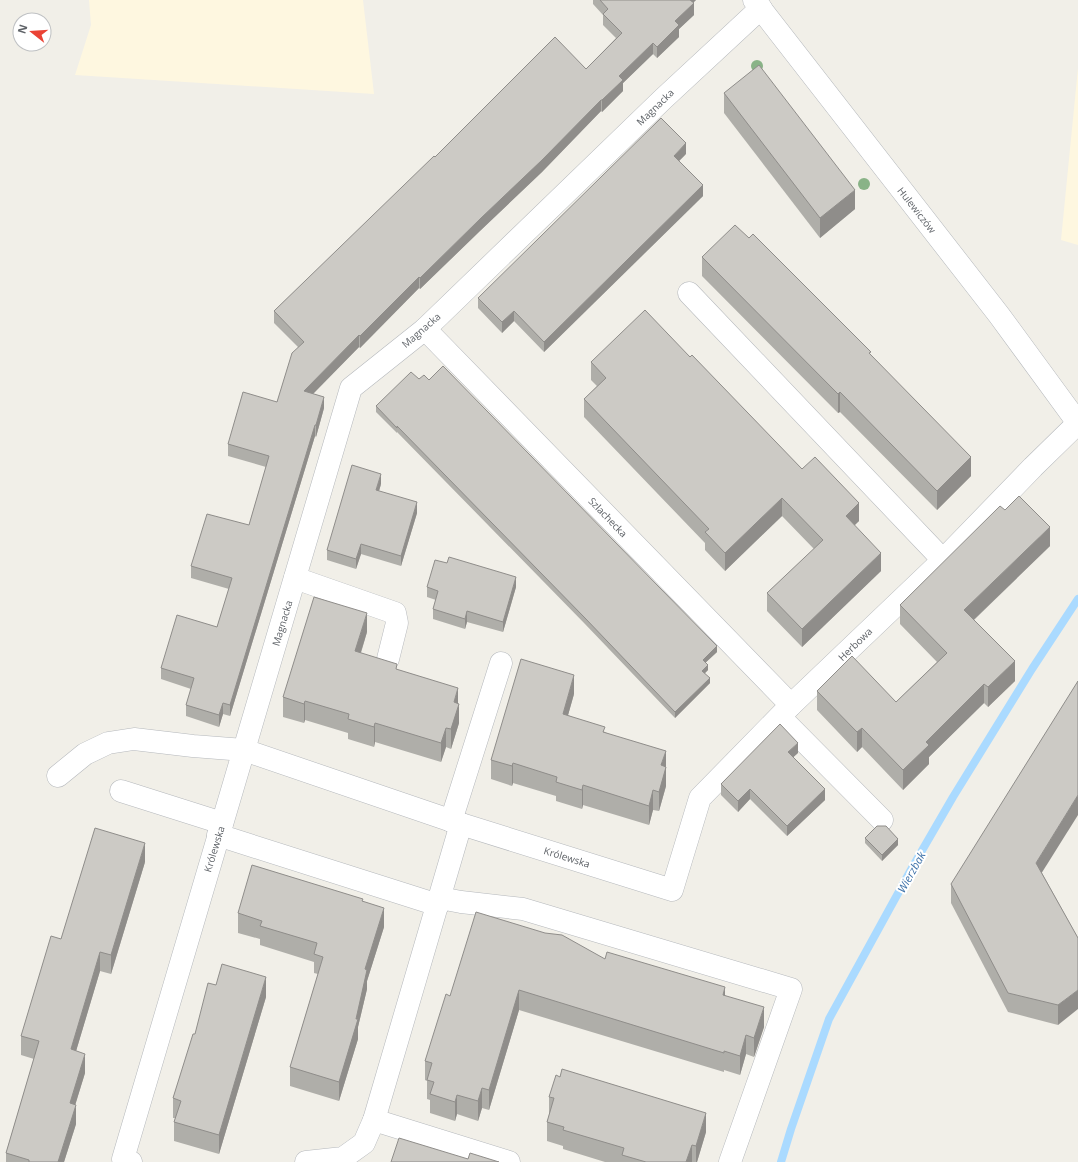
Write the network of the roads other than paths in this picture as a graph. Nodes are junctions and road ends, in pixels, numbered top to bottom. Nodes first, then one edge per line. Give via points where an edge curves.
1 (757, 4) edge
2 (688, 293) dead end
3 (425, 329) junction
4 (1078, 423) edge
5 (943, 560) junction
6 (295, 578) junction
7 (388, 659) dead end
8 (501, 663) dead end
9 (785, 711) junction
10 (244, 750) junction
11 (58, 776) dead end
12 (121, 791) dead end
13 (882, 820) dead end
14 (456, 823) junction
15 (220, 829) junction
16 (672, 890) joint
17 (439, 901) junction
18 (374, 1120) junction
19 (131, 1162) edge
20 (306, 1162) edge
21 (510, 1162) edge
22 (730, 1162) edge

1 - 3 street, Magnacka via 663,99
1 - 4 street, Hulewiczów via 994,309
2 - 5 street
3 - 6 street, Magnacka via 351,388
3 - 9 street, Szlachecka
4 - 5 street, Herbowa
5 - 9 street, Herbowa
6 - 7 street via 395,613 397,623
6 - 10 street, Magnacka
8 - 14 street
9 - 13 street, Szlachecka
9 - 16 street, Herbowa via 700,798
10 - 11 street via 134,739 108,743 85,754
10 - 14 street, Królewska
10 - 15 street, Królewska
12 - 15 street
14 - 16 street, Królewska
14 - 17 street
15 - 17 street
15 - 19 street, Królewska via 123,1159
17 - 18 street
17 - 22 street via 524,909 791,989
18 - 20 street via 364,1143 343,1158
18 - 21 street

